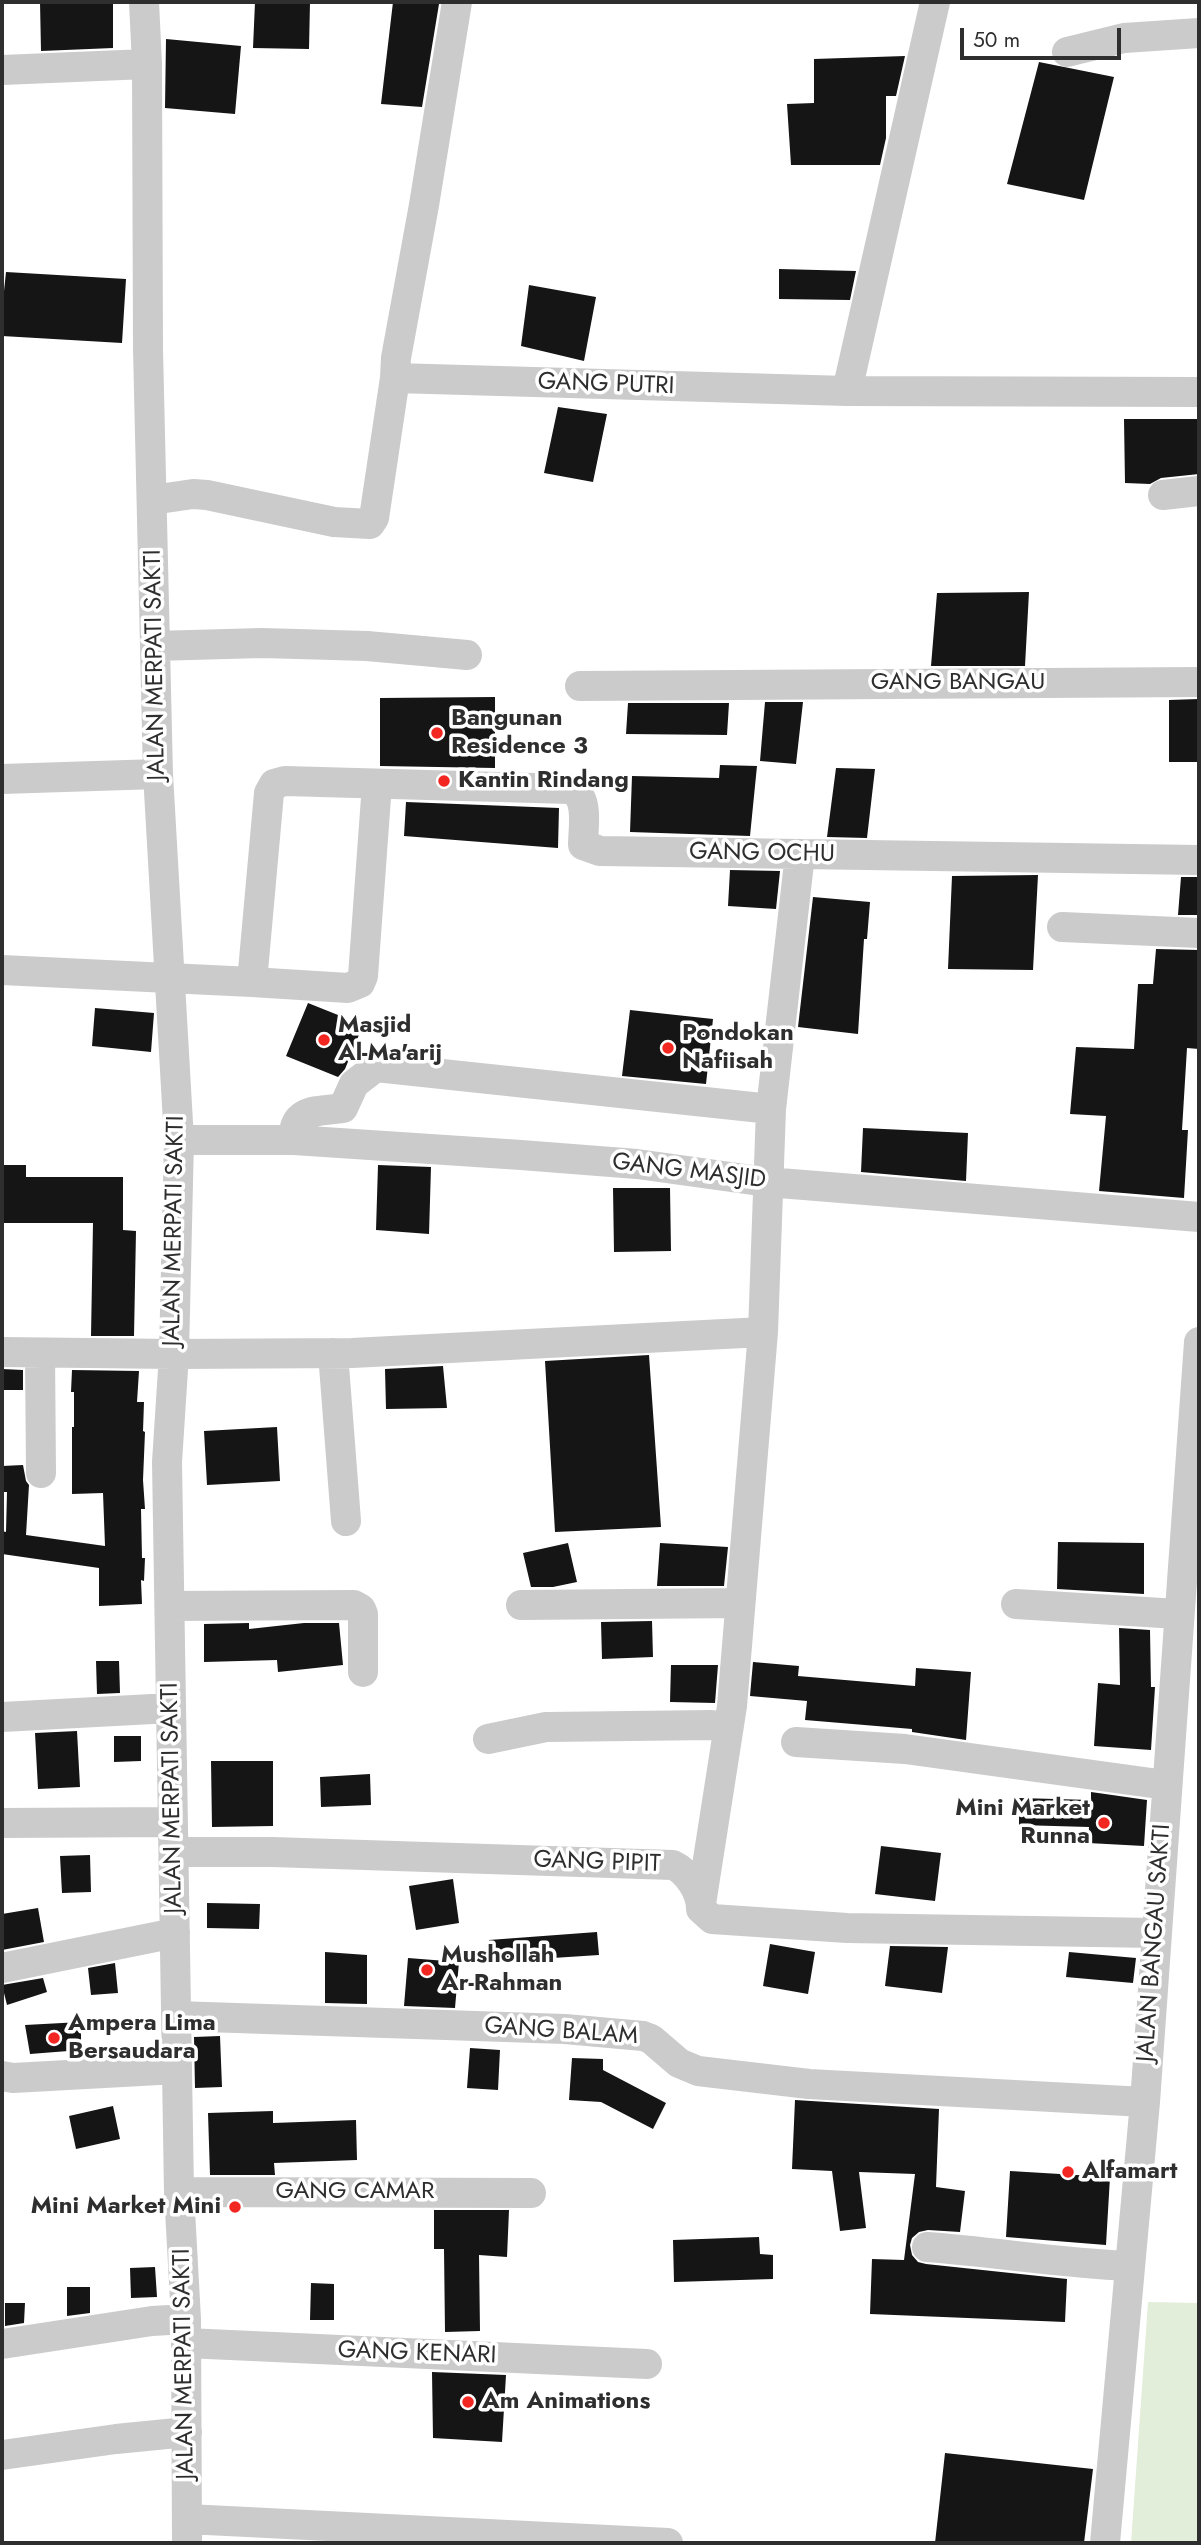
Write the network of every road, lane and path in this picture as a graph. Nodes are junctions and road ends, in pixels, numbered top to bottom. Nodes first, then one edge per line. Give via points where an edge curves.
1 (144, 2) edge
2 (457, 2) edge
3 (935, 2) edge
4 (1199, 33) edge
5 (1067, 52) dead end
6 (147, 64) junction
7 (2, 70) edge
8 (395, 378) junction
9 (846, 391) junction
10 (1199, 392) edge
11 (1199, 491) edge
12 (1163, 495) dead end
13 (152, 499) junction
14 (155, 646) junction
15 (467, 655) dead end
16 (1199, 682) edge
17 (580, 686) dead end
18 (158, 774) junction
19 (2, 779) edge
20 (377, 784) junction
21 (800, 855) junction
22 (1199, 860) edge
23 (1062, 928) dead end
24 (1199, 933) edge
25 (2, 970) edge
26 (171, 977) junction
27 (252, 982) junction
28 (771, 1108) junction
29 (179, 1140) junction
30 (294, 1140) junction
31 (768, 1182) junction
32 (1199, 1217) edge
33 (763, 1332) junction
34 (1199, 1342) edge
35 (2, 1352) edge
36 (40, 1353) junction
37 (333, 1353) junction
38 (174, 1354) junction
39 (41, 1473) dead end
40 (346, 1521) dead end
41 (740, 1604) junction
42 (1016, 1604) dead end
43 (521, 1605) dead end
44 (170, 1606) junction
45 (1178, 1614) junction
46 (363, 1672) dead end
47 (171, 1708) junction
48 (2, 1717) edge
49 (728, 1729) junction
50 (488, 1739) dead end
51 (796, 1742) dead end
52 (1166, 1784) junction
53 (173, 1822) junction
54 (2, 1823) edge
55 (174, 1852) junction
56 (701, 1904) junction
57 (175, 1933) junction
58 (1156, 1933) junction
59 (2, 1968) edge
60 (176, 2016) junction
61 (177, 2069) junction
62 (6, 2080) edge
63 (1145, 2102) junction
64 (179, 2192) junction
65 (531, 2193) dead end
66 (927, 2247) dead end
67 (1129, 2266) junction
68 (186, 2331) junction
69 (2, 2344) edge
70 (647, 2364) dead end
71 (187, 2432) junction
72 (2, 2455) edge
73 (187, 2531) edge
74 (668, 2543) edge
75 (1105, 2543) edge

1 - 6 street, JALAN MERPATI SAKTI
2 - 8 street
3 - 9 street
4 - 5 street via 1124,38
6 - 7 street
6 - 13 street, JALAN MERPATI SAKTI
8 - 9 street, GANG PUTRI
8 - 13 street via 370,524 334,522 207,495
9 - 10 street, GANG PUTRI
11 - 12 street
13 - 14 street, JALAN MERPATI SAKTI
14 - 15 street via 262,643
14 - 18 street, JALAN MERPATI SAKTI
16 - 17 street, GANG BANGAU
18 - 19 street
18 - 26 street, JALAN MERPATI SAKTI
20 - 21 street, GANG OCHU via 570,789 583,799 583,845 600,851
20 - 27 street via 274,784 269,793
20 - 27 street via 360,983 348,988
21 - 22 street, GANG OCHU
21 - 28 street
23 - 24 street
25 - 26 street
26 - 27 street
26 - 29 street, JALAN MERPATI SAKTI
28 - 30 street via 376,1067 354,1084 343,1108 309,1113 297,1120
28 - 31 street
29 - 30 street, GANG MASJID
29 - 38 street, JALAN MERPATI SAKTI
30 - 31 street, GANG MASJID via 637,1164
31 - 32 street, GANG MASJID
31 - 33 street
33 - 37 street
33 - 41 street
34 - 45 street, JALAN BANGAU SAKTI
35 - 36 street
36 - 38 street
36 - 39 street
37 - 38 street
37 - 40 street
38 - 44 street, JALAN MERPATI SAKTI via 167,1462
41 - 43 street
41 - 49 street
42 - 45 street
44 - 46 street via 354,1605 363,1614
44 - 47 street, JALAN MERPATI SAKTI
45 - 52 street, JALAN BANGAU SAKTI
47 - 48 street
47 - 53 street, JALAN MERPATI SAKTI
49 - 50 street via 712,1725 546,1727
49 - 56 street
51 - 52 street via 905,1749
52 - 58 street, JALAN BANGAU SAKTI
53 - 54 street
53 - 55 street, JALAN MERPATI SAKTI
55 - 56 street, GANG PIPIT via 673,1865 688,1876
55 - 57 street, JALAN MERPATI SAKTI
56 - 58 street via 712,1919 848,1928
57 - 59 street
57 - 60 street, JALAN MERPATI SAKTI
58 - 63 street, JALAN BANGAU SAKTI
60 - 61 street, JALAN MERPATI SAKTI
60 - 63 street, GANG BALAM via 591,2031 643,2036 698,2071 809,2084
61 - 62 street
61 - 64 street, JALAN MERPATI SAKTI
63 - 67 street, JALAN BANGAU SAKTI
64 - 65 street, GANG CAMAR
64 - 68 street, JALAN MERPATI SAKTI
66 - 67 street
67 - 75 street, JALAN BANGAU SAKTI
68 - 69 street, GANG KENARI via 152,2321
68 - 70 street, GANG KENARI
68 - 71 street, JALAN MERPATI SAKTI
71 - 72 street
71 - 73 street, JALAN MERPATI SAKTI
73 - 74 street

